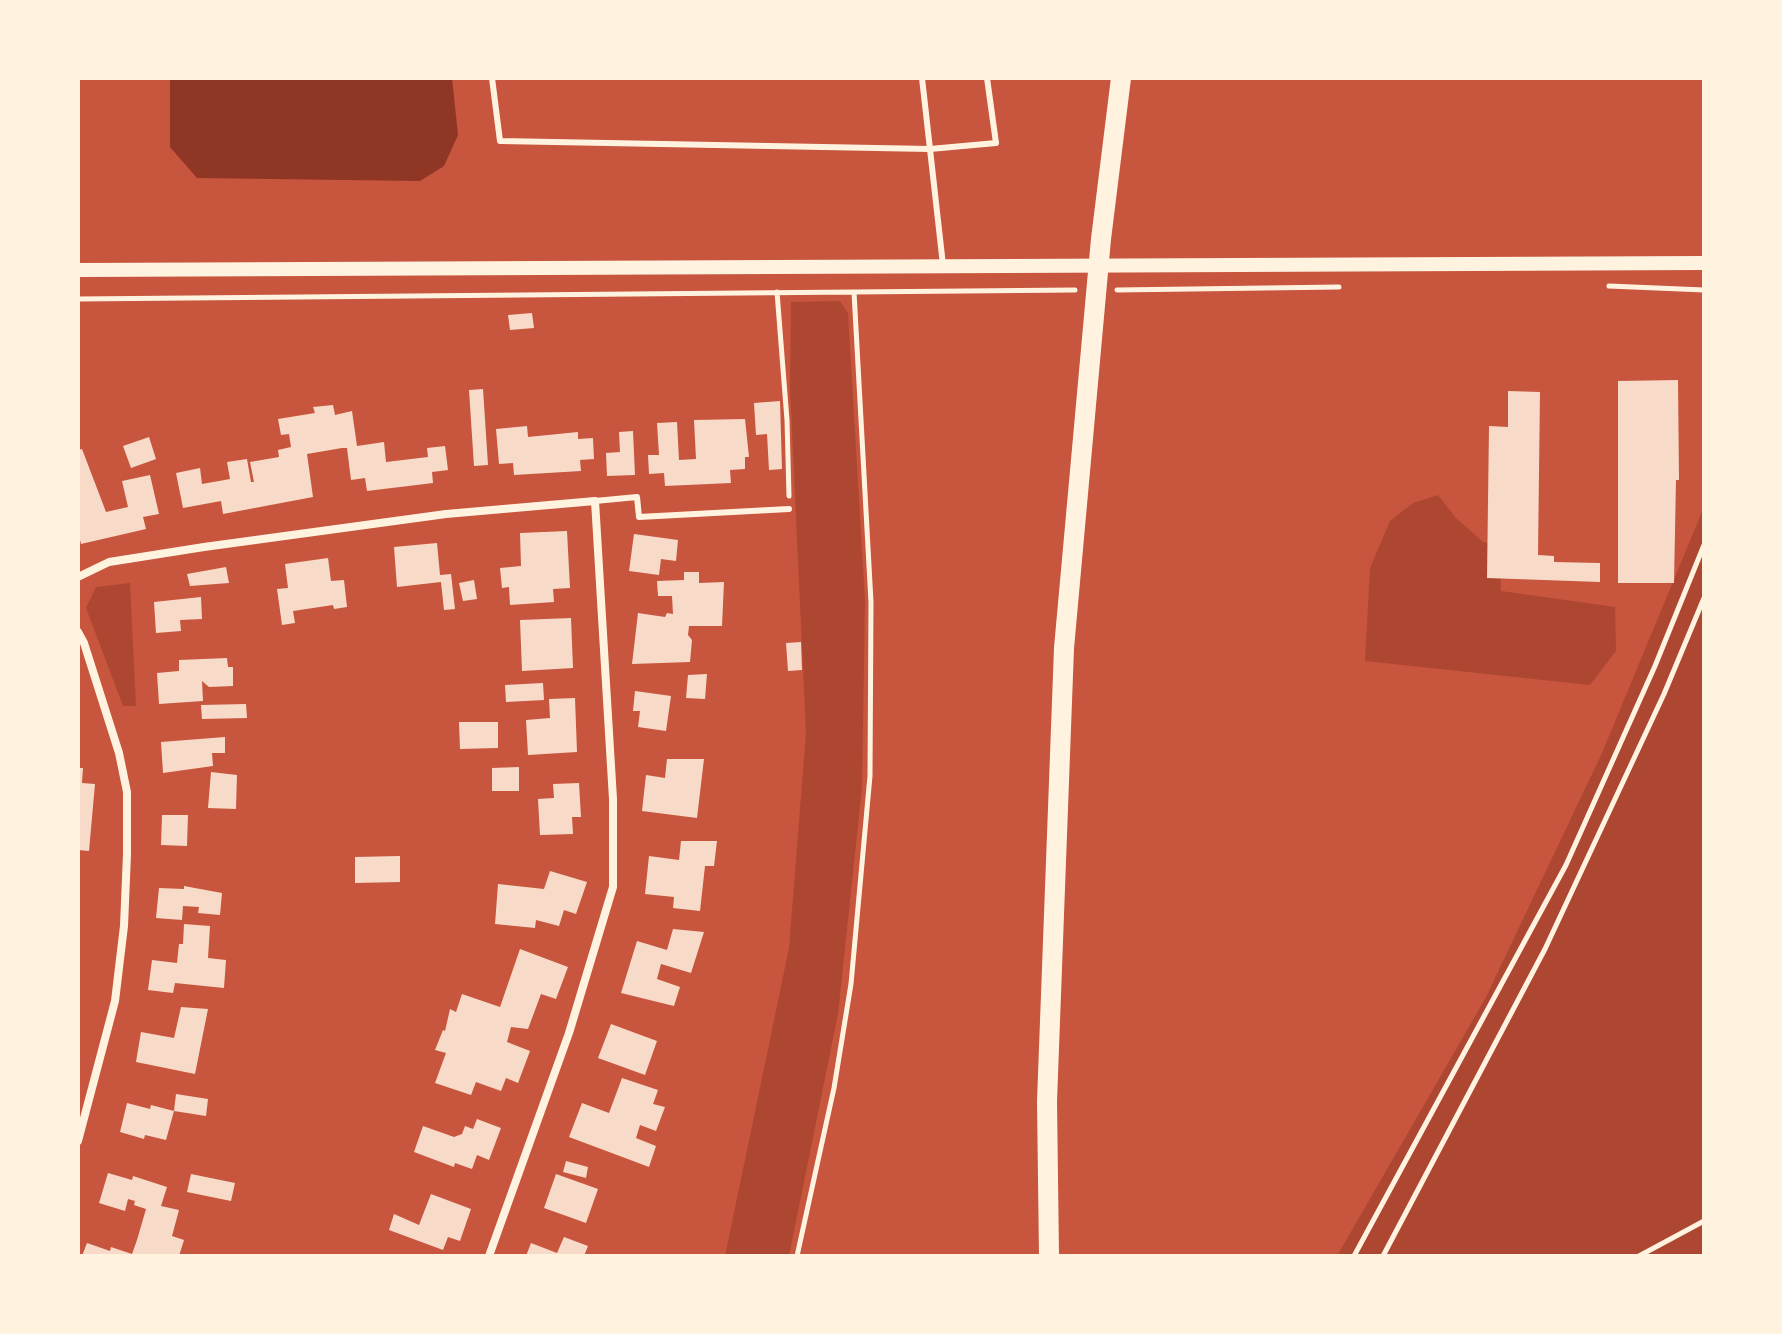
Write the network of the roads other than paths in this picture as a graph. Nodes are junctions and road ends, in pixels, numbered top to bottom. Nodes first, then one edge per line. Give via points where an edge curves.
1 (492, 78) edge
2 (922, 78) edge
3 (987, 78) edge
4 (1121, 78) edge
5 (930, 149) junction
6 (1704, 263) edge
7 (944, 267) junction
8 (78, 270) edge
9 (595, 501) junction
10 (789, 509) road end
11 (78, 577) edge
12 (78, 632) edge
13 (78, 1141) edge
14 (489, 1256) edge
15 (1049, 1256) edge

1 - 5 lane via 500,141
2 - 5 lane
3 - 5 lane via 996,143
4 - 15 main road via 1064,648 1047,1101
5 - 7 lane
6 - 7 street
7 - 8 street
9 - 10 lane via 637,497 639,517
9 - 11 street via 461,512 204,547 109,562
9 - 14 street via 613,785 613,887 569,1033
12 - 13 street via 127,792 124,926 115,1001

